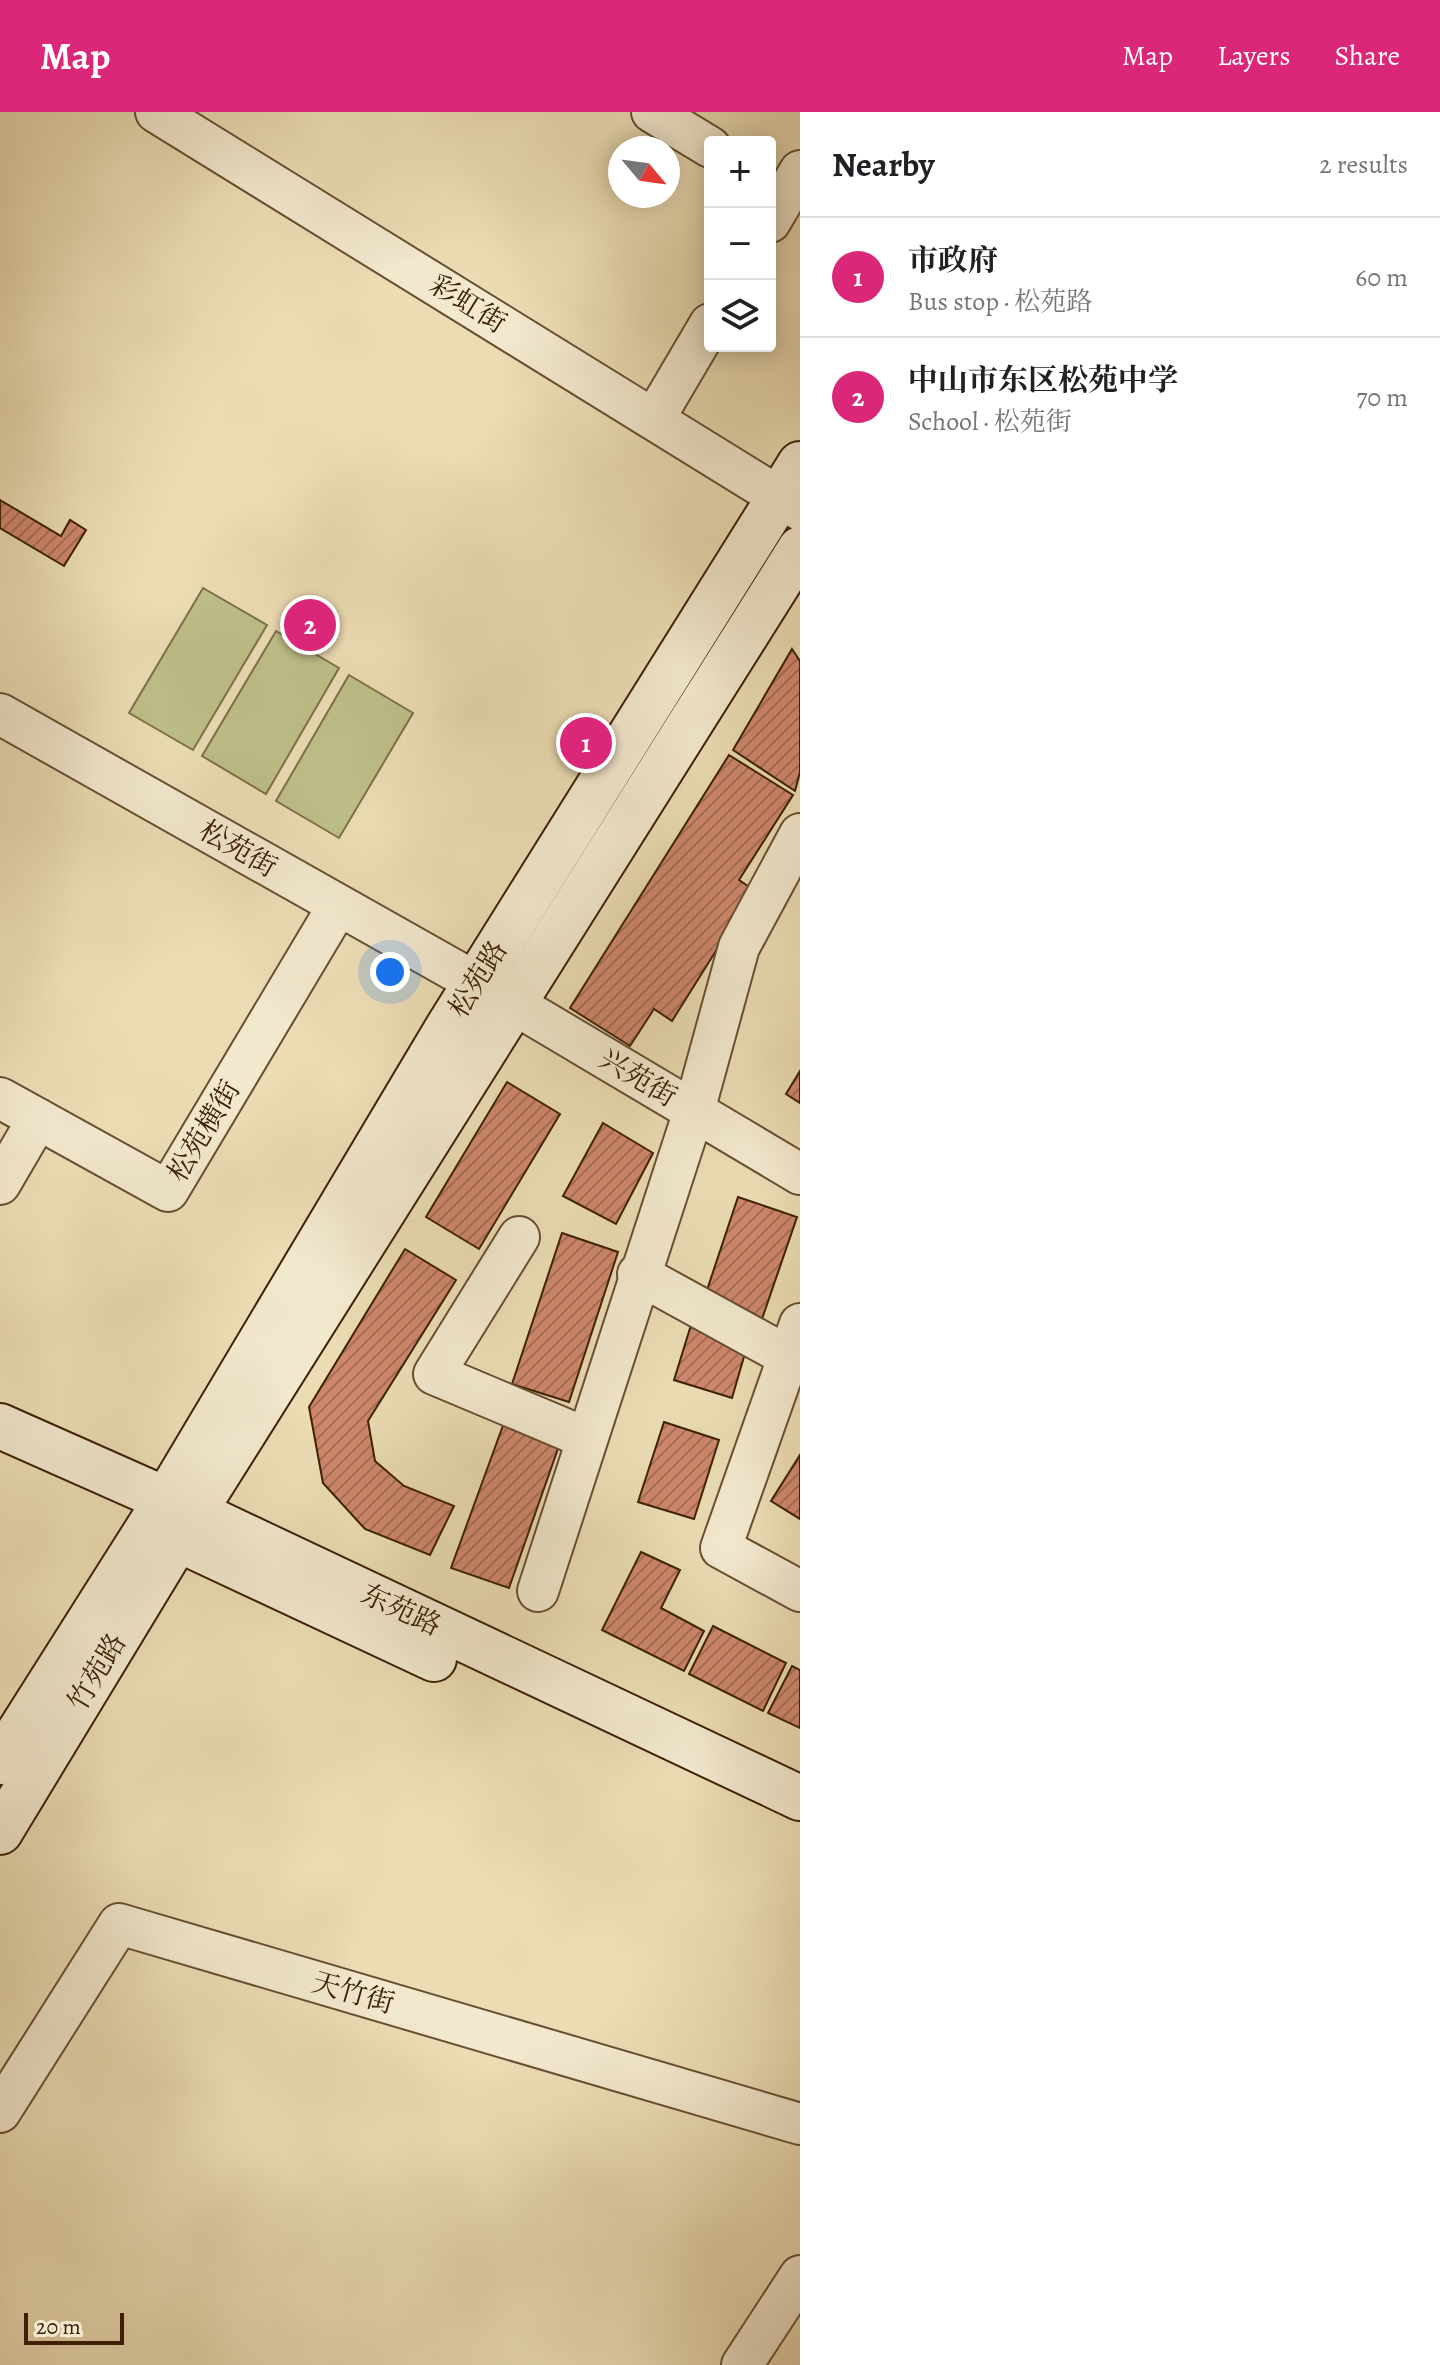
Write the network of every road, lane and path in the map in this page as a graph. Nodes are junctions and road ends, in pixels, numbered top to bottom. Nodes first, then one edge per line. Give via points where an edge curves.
1 (156, 112) edge
2 (652, 112) edge
3 (704, 143) edge
4 (704, 334) edge
5 (654, 419) junction
6 (793, 490) edge
7 (800, 549) edge
8 (0, 714) edge
9 (800, 834) edge
10 (338, 906) junction
11 (475, 984) junction
12 (514, 1004) junction
13 (0, 1098) edge
14 (694, 1111) junction
15 (38, 1119) junction
16 (800, 1174) edge
17 (0, 1184) edge
18 (519, 1237) dead end
19 (638, 1274) junction
20 (796, 1348) edge
21 (0, 1426) edge
22 (586, 1438) junction
23 (0, 1459) edge
24 (172, 1519) junction
25 (538, 1591) dead end
26 (800, 1591) edge
27 (0, 1762) edge
28 (800, 1798) edge
29 (800, 1831) edge
30 (0, 1832) edge
31 (0, 2112) edge
32 (800, 2124) edge
33 (800, 2276) edge
34 (742, 2365) edge

1 - 5 street, 彩虹街
2 - 3 street
4 - 5 street
5 - 6 street, 彩虹街
6 - 11 street, 松苑路
7 - 12 street, 松苑路
8 - 10 street, 松苑街
9 - 14 street via 739,947
10 - 11 street, 松苑街
10 - 15 street, 松苑横街 via 168,1191
11 - 12 street, 兴苑街
11 - 24 street, 松苑路
12 - 14 street, 兴苑街
12 - 24 street, 松苑路
13 - 15 street, 松苑横街
14 - 16 street, 兴苑街
14 - 19 street
15 - 17 street
18 - 22 street via 434,1374
19 - 20 street
19 - 22 street
20 - 26 street via 721,1548
21 - 24 street, 东苑路
22 - 25 street
23 - 24 street, 东苑路
24 - 27 street, 竹苑路
24 - 28 street, 东苑路
24 - 29 street, 东苑路
24 - 30 street, 竹苑路
31 - 32 street, 天竹街 via 119,1924
33 - 34 street

